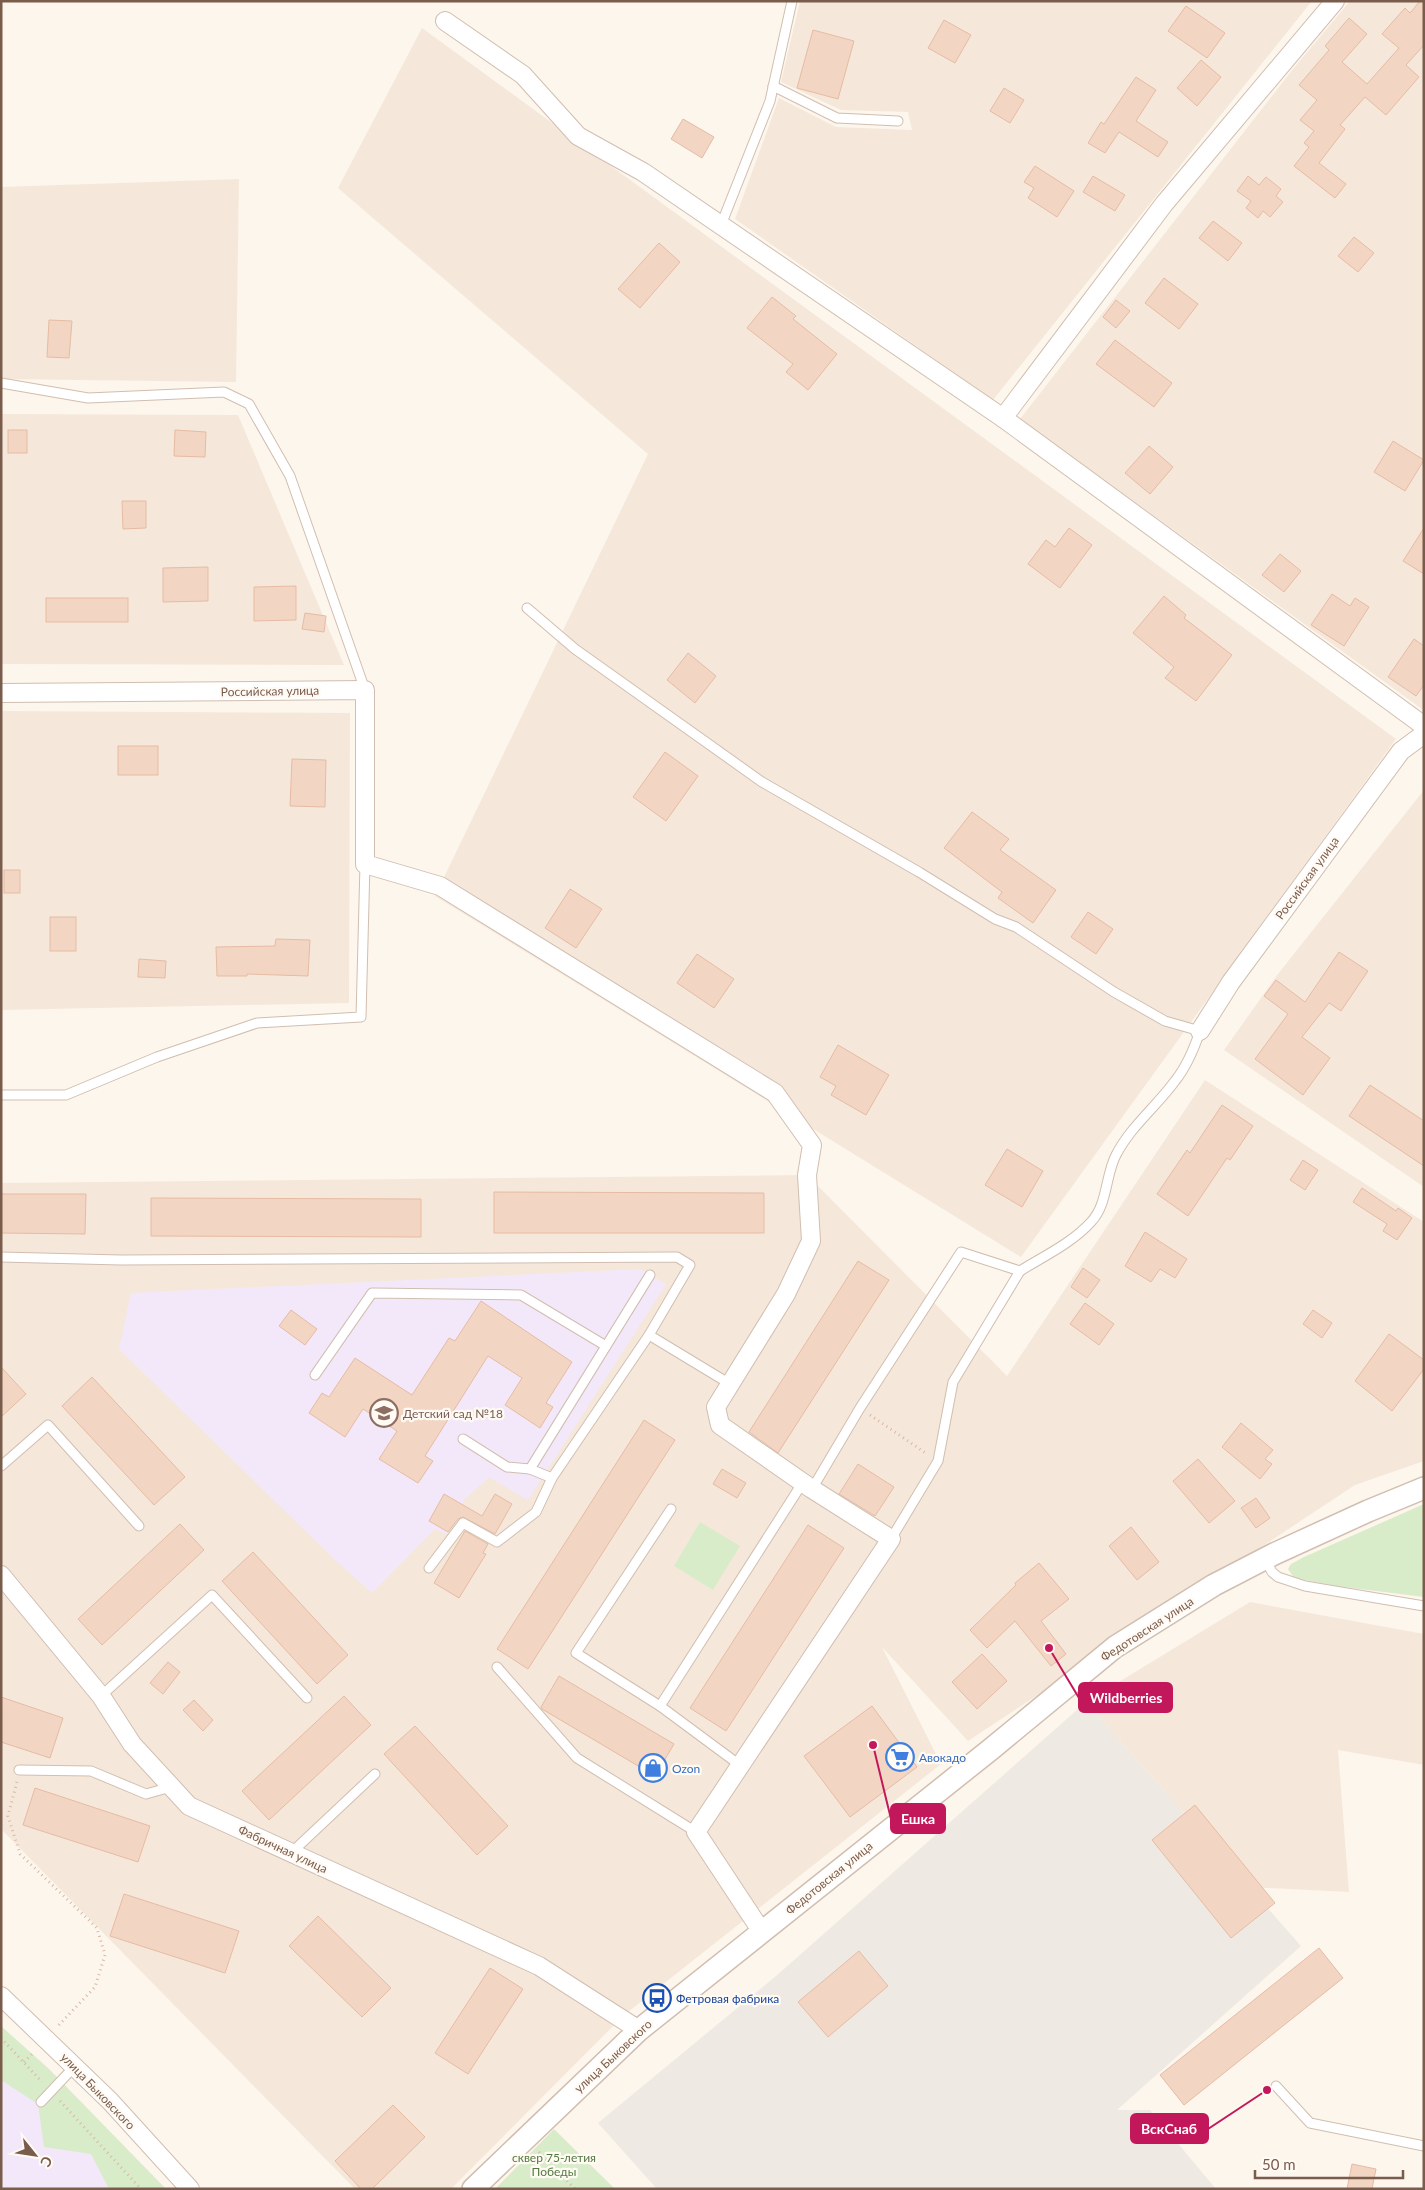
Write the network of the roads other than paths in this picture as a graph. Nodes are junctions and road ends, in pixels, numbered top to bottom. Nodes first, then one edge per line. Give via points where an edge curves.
1 (792, 1) edge
2 (1335, 1) edge
3 (446, 21) dead end
4 (773, 86) junction
5 (898, 121) dead end
6 (721, 226) junction
7 (1, 383) edge
8 (1003, 418) junction
9 (527, 608) dead end
10 (365, 690) junction
11 (1, 693) edge
12 (1424, 726) edge
13 (1424, 734) edge
14 (365, 864) junction
15 (1200, 1030) junction
16 (1, 1095) edge
17 (1, 1257) edge
18 (1020, 1271) junction
19 (650, 1275) dead end
20 (649, 1334) junction
21 (606, 1346) junction
22 (315, 1375) dead end
23 (730, 1384) junction
24 (463, 1439) dead end
25 (1, 1466) edge
26 (530, 1469) junction
27 (552, 1478) junction
28 (807, 1485) junction
29 (1424, 1488) edge
30 (671, 1509) dead end
31 (139, 1526) dead end
32 (891, 1539) junction
33 (1265, 1559) junction
34 (429, 1568) dead end
35 (1, 1575) edge
36 (1424, 1606) edge
37 (497, 1667) dead end
38 (101, 1696) junction
39 (307, 1698) dead end
40 (660, 1706) junction
41 (741, 1766) junction
42 (20, 1770) road end
43 (375, 1774) dead end
44 (171, 1787) junction
45 (696, 1832) junction
46 (291, 1853) junction
47 (762, 1932) junction
48 (1, 1996) edge
49 (639, 2030) junction
50 (75, 2066) junction
51 (1276, 2086) dead end
52 (41, 2102) dead end
53 (1424, 2146) edge
54 (190, 2189) edge
55 (473, 2189) edge

1 - 4 lane
2 - 8 street via 1164,204
3 - 6 street via 523,75 578,136 643,172
4 - 5 lane via 837,118
4 - 6 lane
6 - 8 street
7 - 10 lane via 88,398 224,392 249,404 290,476
8 - 12 street
9 - 15 lane via 575,648 762,782 995,919 1016,927 1114,992 1165,1021
10 - 11 street, Российская улица
10 - 14 street
13 - 15 street, Российская улица via 1401,751 1231,982
14 - 16 lane via 361,1017 257,1023 157,1057 66,1095
14 - 23 street via 440,886 775,1093 812,1145 807,1175 811,1241 786,1294
15 - 18 lane via 1191,1056 1175,1082 1128,1134 1115,1156 1106,1179 1101,1208 1093,1220 1073,1238
17 - 20 lane via 121,1260 677,1257 690,1265
18 - 28 lane via 961,1252
18 - 32 lane via 953,1382 938,1461
19 - 21 lane
20 - 23 lane
20 - 27 lane
21 - 22 lane via 521,1295 372,1292
21 - 26 lane
23 - 28 street via 716,1407 720,1425
24 - 26 lane via 507,1467
25 - 31 lane via 48,1425
26 - 27 lane
27 - 34 lane via 536,1512 497,1542 463,1523
28 - 32 street
28 - 40 lane
29 - 33 street, Федотовская улица
30 - 40 lane via 576,1654
32 - 41 street
33 - 36 lane via 1278,1577 1305,1586
33 - 47 street, Федотовская улица via 1214,1585 1115,1647
35 - 38 street, Фабричная улица
37 - 45 lane via 577,1758
38 - 39 lane via 212,1595
38 - 44 street, Фабричная улица via 132,1744
40 - 41 lane
41 - 45 street
42 - 44 lane via 91,1771 146,1794
43 - 46 lane
44 - 46 street, Фабричная улица via 189,1806
45 - 47 street
46 - 49 street, Фабричная улица via 539,1966
47 - 49 street, улица Быковского
48 - 50 street, улица Быковского
49 - 55 street, улица Быковского
50 - 52 lane
50 - 54 street, улица Быковского
51 - 53 lane via 1310,2123

